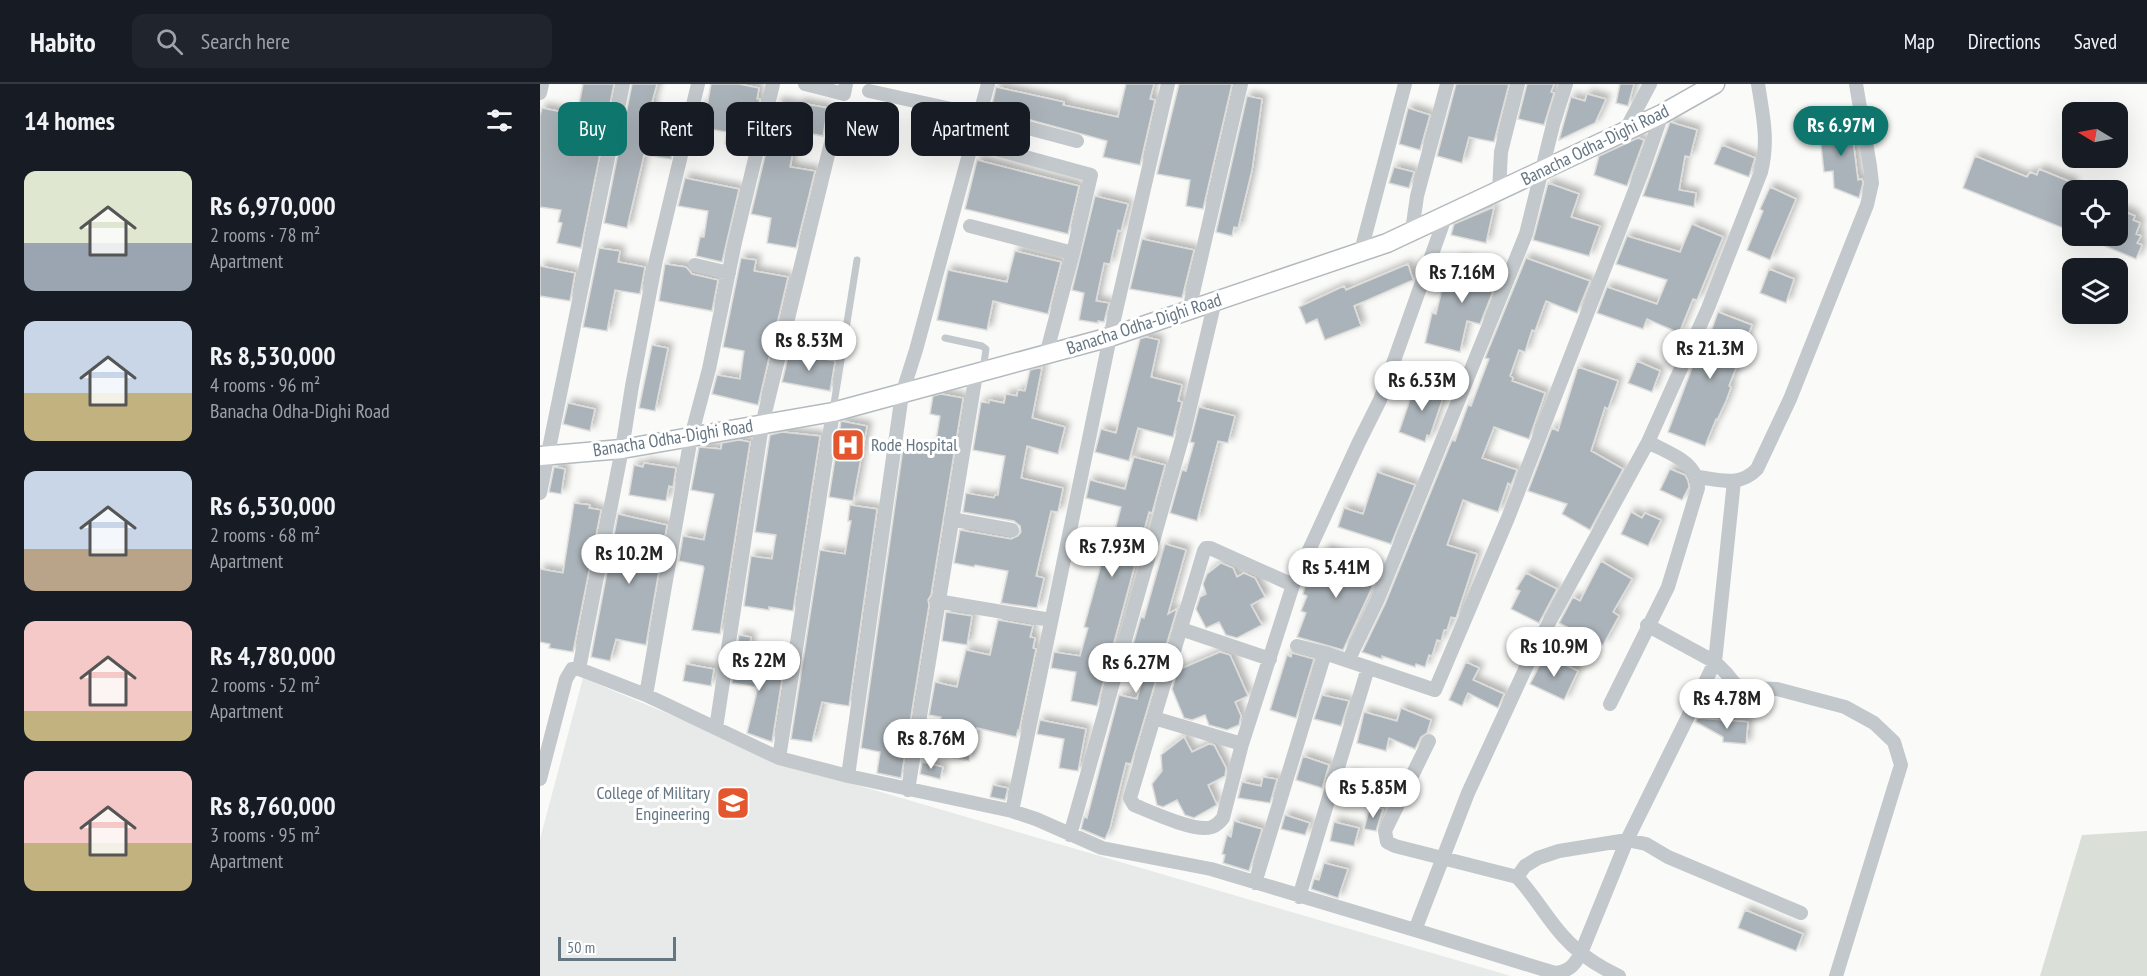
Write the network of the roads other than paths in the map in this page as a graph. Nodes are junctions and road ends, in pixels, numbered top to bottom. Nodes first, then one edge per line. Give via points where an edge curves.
1 (542, 84) edge
2 (623, 84) edge
3 (698, 84) edge
4 (772, 84) edge
5 (805, 84) edge
6 (846, 84) edge
7 (988, 84) edge
8 (1168, 84) edge
9 (1241, 84) edge
10 (1405, 84) edge
11 (1448, 84) edge
12 (1518, 84) edge
13 (1566, 84) edge
14 (1650, 84) edge
15 (1715, 84) edge
16 (1758, 84) edge
17 (1856, 84) edge
18 (869, 91) dead end
19 (540, 93) edge
20 (919, 102) edge
21 (983, 102) edge
22 (1662, 114) junction
23 (1030, 129) edge
24 (1625, 131) junction
25 (1077, 141) dead end
26 (828, 156) edge
27 (968, 156) edge
28 (1022, 156) edge
29 (1543, 171) junction
30 (1499, 191) junction
31 (1446, 215) junction
32 (970, 226) dead end
33 (1412, 231) junction
34 (1361, 251) junction
35 (1073, 253) junction
36 (857, 260) dead end
37 (695, 265) dead end
38 (729, 273) junction
39 (1215, 301) junction
40 (1190, 310) junction
41 (1110, 337) junction
42 (945, 338) dead end
43 (1046, 355) junction
44 (979, 373) junction
45 (902, 394) junction
46 (832, 412) junction
47 (762, 425) junction
48 (691, 437) junction
49 (1648, 442) junction
50 (622, 448) junction
51 (543, 456) edge
52 (1698, 477) junction
53 (1734, 481) junction
54 (540, 493) edge
55 (951, 519) junction
56 (1012, 530) dead end
57 (1293, 585) junction
58 (938, 601) junction
59 (1051, 621) junction
60 (1647, 625) junction
61 (1180, 629) junction
62 (1297, 646) dead end
63 (1325, 653) junction
64 (1270, 659) junction
65 (1348, 661) junction
66 (1715, 662) junction
67 (1368, 668) junction
68 (579, 669) junction
69 (646, 694) junction
70 (1610, 704) dead end
71 (1154, 718) junction
72 (716, 728) junction
73 (1429, 741) dead end
74 (1242, 744) junction
75 (779, 758) junction
76 (848, 776) junction
77 (540, 779) edge
78 (908, 790) junction
79 (1012, 811) junction
80 (1070, 835) junction
81 (1627, 840) junction
82 (1442, 858) junction
83 (1517, 877) junction
84 (1255, 883) junction
85 (1299, 897) junction
86 (1801, 913) dead end
87 (1415, 930) junction
88 (1581, 954) junction
89 (1619, 976) edge
90 (1836, 976) edge

1 - 19 street
2 - 51 street
3 - 50 street via 656,260
4 - 38 street
5 - 6 street via 844,94
7 - 21 street
8 - 41 street
9 - 40 street
10 - 34 street
11 - 33 street via 1417,195
12 - 30 street via 1501,152
13 - 29 street
14 - 24 street
15 - 22 street, Banacha Odha-Dighi Road
16 - 49 street via 1766,139 1761,172 1708,308
17 - 53 street via 1872,183 1867,205 1790,399 1757,469 1748,478
18 - 20 street
22 - 24 street, Banacha Odha-Dighi Road
22 - 67 street via 1508,518 1435,690
23 - 25 street
24 - 29 street, Banacha Odha-Dighi Road
26 - 47 street
27 - 45 street
28 - 35 street via 1091,175
29 - 30 street, Banacha Odha-Dighi Road
29 - 65 street via 1526,234 1377,601
30 - 31 street, Banacha Odha-Dighi Road
31 - 33 street, Banacha Odha-Dighi Road
31 - 57 street via 1380,400
32 - 35 street
33 - 34 street, Banacha Odha-Dighi Road
34 - 39 street, Banacha Odha-Dighi Road
35 - 43 street
36 - 46 lane
37 - 38 street
38 - 48 street
39 - 40 street, Banacha Odha-Dighi Road
39 - 80 street via 1185,428
40 - 41 street, Banacha Odha-Dighi Road
41 - 43 street, Banacha Odha-Dighi Road
41 - 59 street
42 - 44 lane via 986,350
43 - 44 street, Banacha Odha-Dighi Road
44 - 45 street, Banacha Odha-Dighi Road
44 - 55 street
45 - 46 street, Banacha Odha-Dighi Road
45 - 76 street
46 - 47 street, Banacha Odha-Dighi Road
46 - 75 street
47 - 48 street, Banacha Odha-Dighi Road
47 - 72 street
48 - 50 street, Banacha Odha-Dighi Road
48 - 69 street
49 - 52 street via 1692,467
49 - 82 street via 1534,650
50 - 51 street, Banacha Odha-Dighi Road
50 - 68 street
51 - 54 street
52 - 53 street
52 - 60 street via 1673,574
53 - 66 street
55 - 56 street
55 - 58 street
57 - 61 street via 1206,548
57 - 64 street
58 - 59 street
58 - 78 street
59 - 79 street
60 - 66 street
60 - 70 street
61 - 64 street
61 - 71 street
62 - 63 street
63 - 65 street
63 - 84 street
64 - 74 street
65 - 67 street
66 - 81 street
66 - 90 street via 1735,684 1745,688 1777,689 1845,707 1874,723 1894,742 1901,765
67 - 85 street
68 - 69 street
68 - 77 street via 572,669 566,679
69 - 72 street
71 - 74 street
71 - 74 street via 1131,803 1199,828 1210,828 1223,818
72 - 75 street
73 - 82 street via 1385,831 1387,842
75 - 76 street
76 - 78 street
78 - 79 street
79 - 80 street
80 - 84 street via 1102,848
81 - 83 street via 1538,858
81 - 86 street via 1646,844
81 - 88 street
82 - 83 street
82 - 87 street
83 - 88 street
84 - 85 street
85 - 87 street
87 - 88 street via 1555,973 1575,965
88 - 89 street

